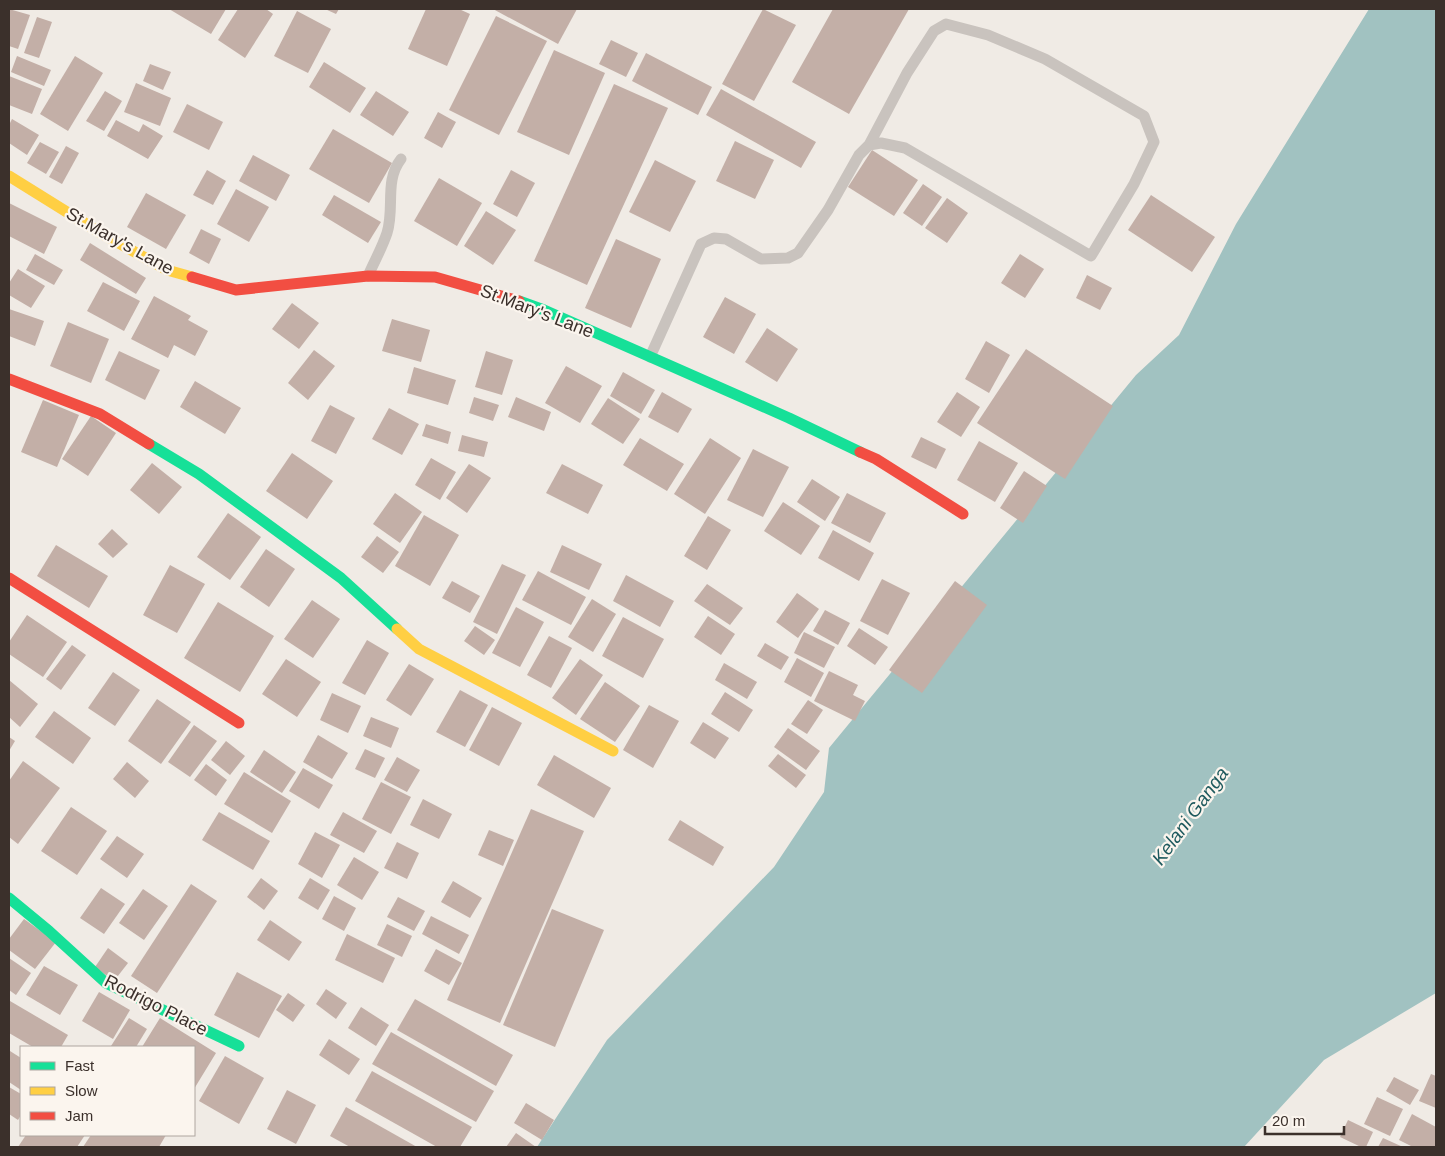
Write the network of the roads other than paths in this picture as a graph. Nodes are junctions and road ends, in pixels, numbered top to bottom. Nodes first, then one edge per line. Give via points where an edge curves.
1 (869, 145) junction
2 (400, 159) dead end
3 (9, 176) edge
4 (368, 276) junction
5 (650, 357) junction
6 (9, 379) edge
7 (963, 514) dead end
8 (9, 578) edge
9 (239, 723) dead end
10 (613, 751) dead end
11 (9, 898) edge
12 (239, 1046) dead end

1 - 1 lane via 882,143 905,148 1092,256 1154,142 1144,116 1053,64 988,35 946,24 934,30
1 - 5 lane via 859,155 828,210 798,253 788,258 761,259 726,239 714,238 701,244
2 - 4 lane via 394,167 390,187 387,233
3 - 4 street, St.Mary's Lane via 167,270 236,290
4 - 5 street, St.Mary's Lane via 435,277 507,296
5 - 7 street, St.Mary's Lane via 876,459
6 - 10 street via 100,414 199,474 341,578 419,649
8 - 9 street
11 - 12 street, Rodrigo Place via 106,984

